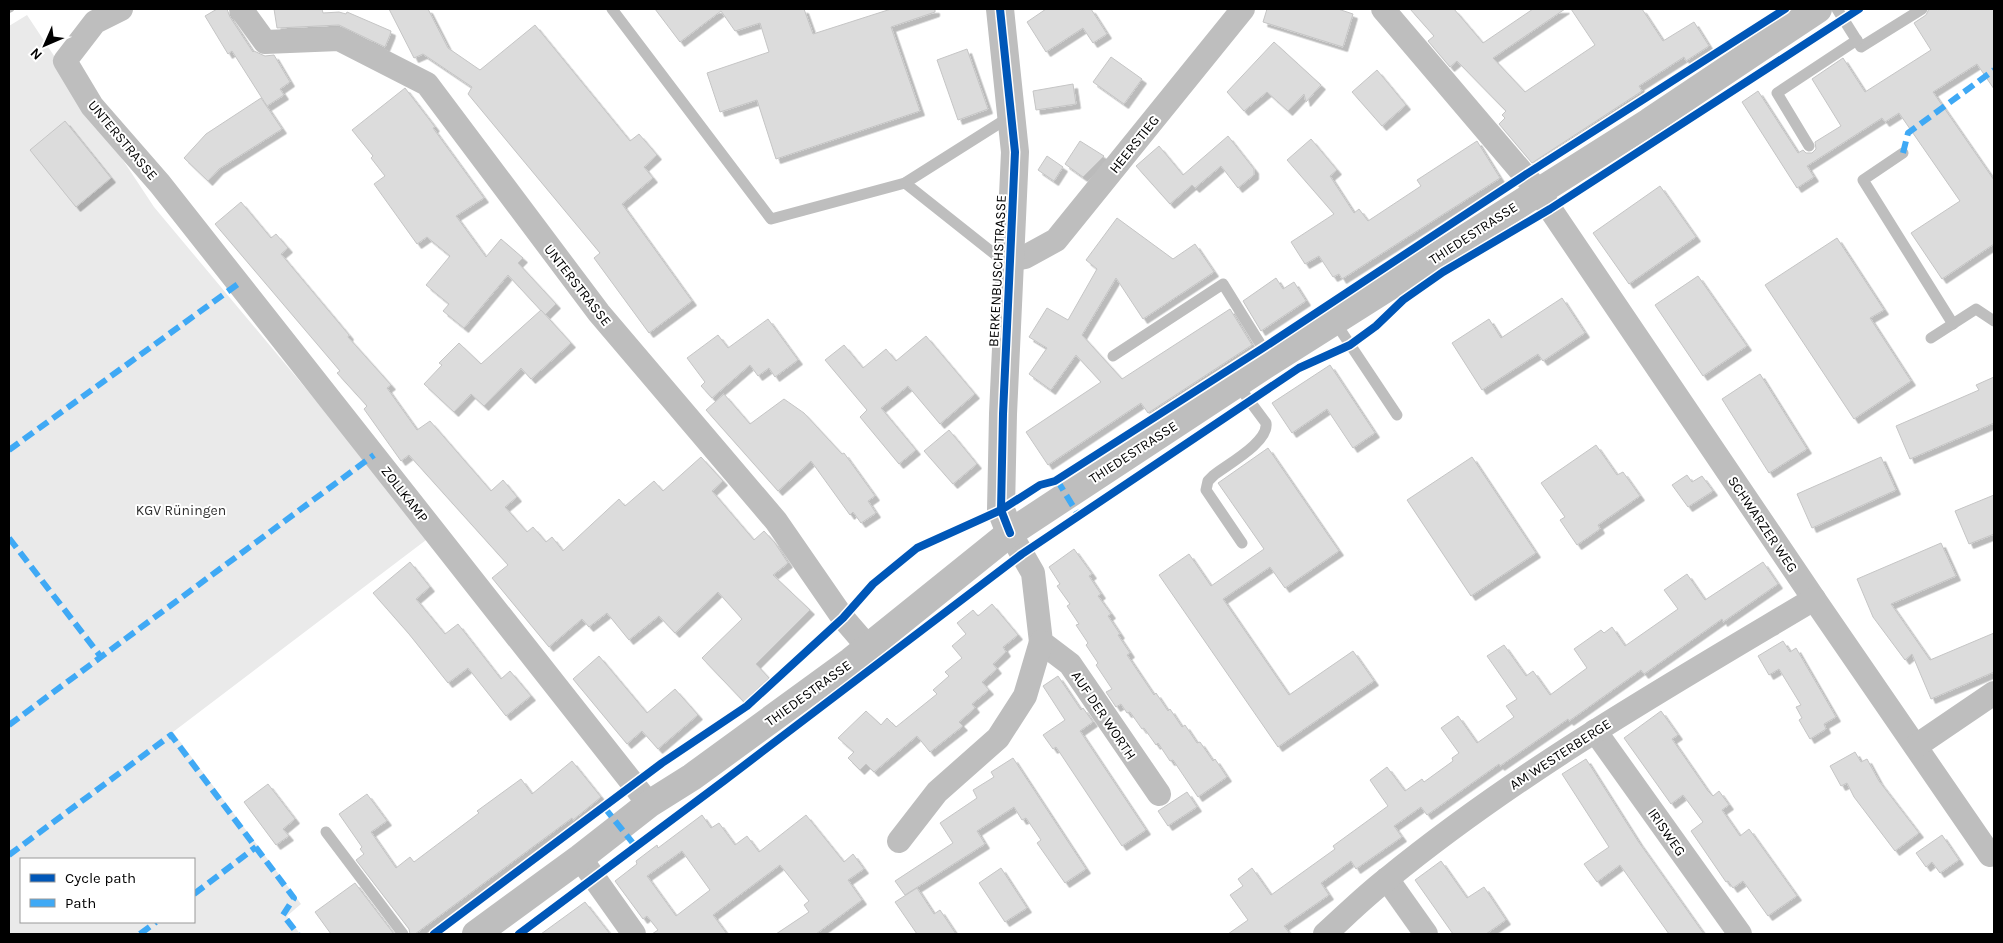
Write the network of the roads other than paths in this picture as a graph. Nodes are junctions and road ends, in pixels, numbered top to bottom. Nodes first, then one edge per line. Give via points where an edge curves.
1 (121, 9) edge
2 (242, 9) edge
3 (612, 9) edge
4 (1000, 9) edge
5 (1244, 9) edge
6 (1383, 9) edge
7 (1818, 9) edge
8 (1837, 9) edge
9 (1922, 9) edge
10 (1856, 40) junction
11 (1012, 116) junction
12 (1809, 146) dead end
13 (1903, 153) dead end
14 (905, 183) junction
15 (160, 184) joint
16 (1538, 191) junction
17 (1010, 260) junction
18 (1994, 321) edge
19 (1335, 322) junction
20 (1953, 324) junction
21 (1931, 338) dead end
22 (1113, 356) dead end
23 (1271, 361) junction
24 (1237, 384) junction
25 (1397, 415) dead end
26 (1010, 533) junction
27 (1242, 543) dead end
28 (1814, 599) junction
29 (1041, 642) junction
30 (868, 647) junction
31 (1994, 693) edge
32 (1594, 730) junction
33 (1916, 746) junction
34 (1159, 794) dead end
35 (649, 804) junction
36 (326, 832) dead end
37 (899, 841) dead end
38 (1990, 855) dead end
39 (580, 858) junction
40 (1387, 878) junction
41 (403, 934) edge
42 (476, 934) edge
43 (634, 934) edge
44 (1325, 934) edge
45 (1426, 934) edge
46 (1740, 934) edge

1 - 15 street, UNTERSTRASSE via 95,22 65,61 92,106
2 - 30 street, UNTERSTRASSE via 265,42 339,40 427,84 599,313 776,522 843,618
3 - 14 lane via 771,219
4 - 11 street, BERKENBUSCHSTRASSE
5 - 17 street, HEERSTIEG via 1056,240 1025,257
6 - 16 street
7 - 16 street, THIEDESTRASSE via 1649,122
8 - 10 lane
9 - 10 lane via 1861,47
10 - 12 lane via 1777,93
11 - 14 lane
11 - 17 street, BERKENBUSCHSTRASSE via 1015,152
13 - 20 lane via 1864,180
14 - 17 lane via 997,256
15 - 35 street, ZOLLKAMP
16 - 19 street, THIEDESTRASSE
16 - 28 street, SCHWARZER WEG
17 - 26 street, BERKENBUSCHSTRASSE via 1001,510
18 - 20 lane via 1976,309
19 - 23 street, THIEDESTRASSE
19 - 25 lane
20 - 21 lane
22 - 23 lane via 1223,284
23 - 24 street, THIEDESTRASSE
24 - 26 street, THIEDESTRASSE
24 - 27 lane via 1266,423 1266,430 1260,441 1214,475 1206,490
26 - 29 street via 1033,573
26 - 30 street, THIEDESTRASSE
28 - 32 street, AM WESTERBERGE
28 - 33 street, SCHWARZER WEG
29 - 34 street, AUF DER WORTH via 1070,664
29 - 37 street via 1025,696 998,738 937,792
30 - 35 street, THIEDESTRASSE via 692,777
31 - 33 street
32 - 40 street, AM WESTERBERGE via 1493,798
32 - 46 street, IRISWEG
33 - 38 street, SCHWARZER WEG
35 - 39 street, THIEDESTRASSE
36 - 41 lane
39 - 42 street, THIEDESTRASSE
39 - 43 street
40 - 44 street, AM WESTERBERGE
40 - 45 street

